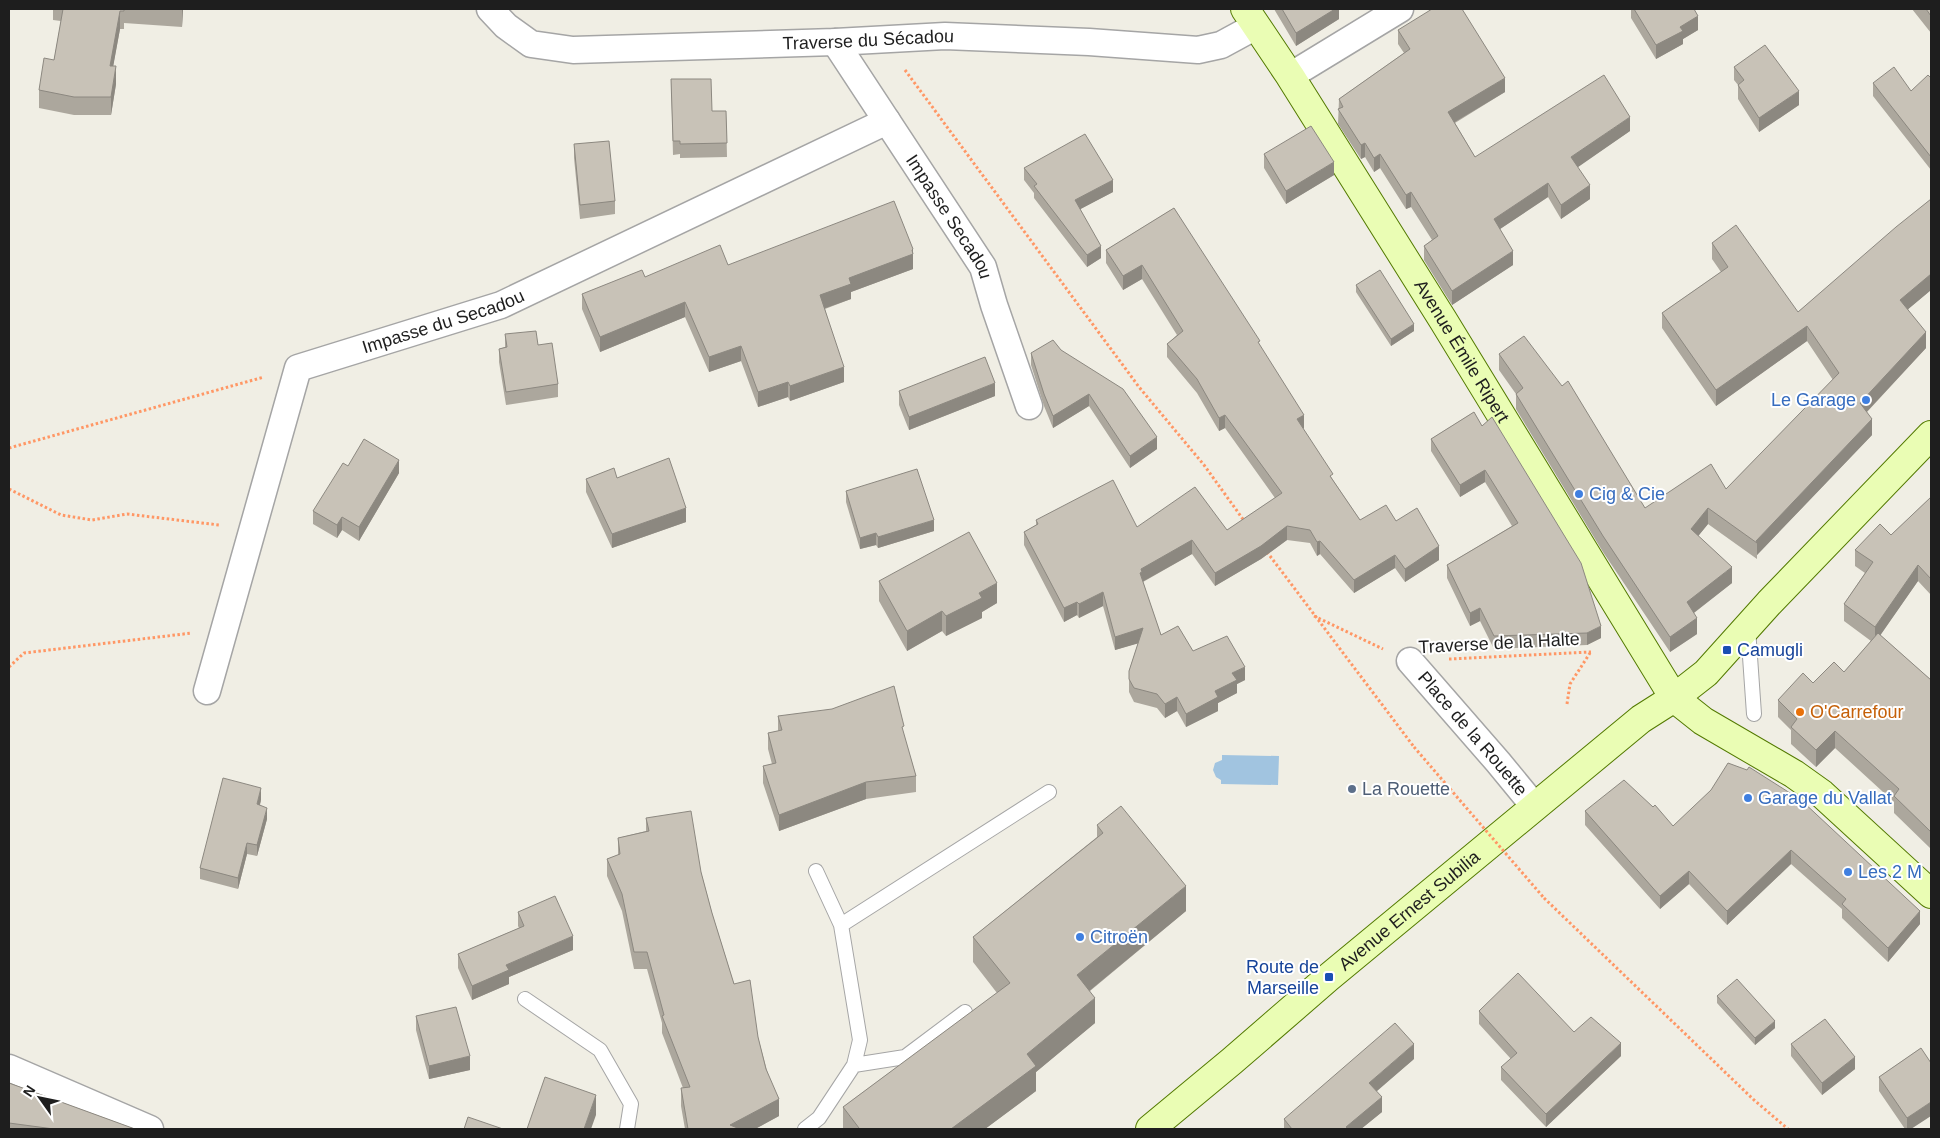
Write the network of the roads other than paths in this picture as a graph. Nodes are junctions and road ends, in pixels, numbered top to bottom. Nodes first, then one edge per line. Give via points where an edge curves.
1 (490, 9) edge
2 (1400, 9) edge
3 (1250, 18) edge
4 (835, 42) junction
5 (1290, 76) junction
6 (888, 121) junction
7 (1029, 406) dead end
8 (1931, 435) edge
9 (1748, 627) junction
10 (1410, 661) road end
11 (207, 691) dead end
12 (1674, 698) junction
13 (1754, 714) dead end
14 (1048, 792) dead end
15 (1535, 807) junction
16 (816, 871) dead end
17 (1931, 894) edge
18 (840, 925) junction
19 (525, 999) dead end
20 (965, 1012) dead end
21 (854, 1065) junction
22 (9, 1068) edge
23 (150, 1129) edge
24 (627, 1129) edge
25 (805, 1129) edge
26 (1150, 1129) edge

1 - 4 street, Traverse du Sécadou via 506,26 531,44 573,50
2 - 5 street
3 - 4 street, Traverse du Sécadou via 1221,45 1198,50 945,36
3 - 5 main road, Avenue Émile Ripert
4 - 6 street, Impasse Secadou
5 - 12 main road, Avenue Émile Ripert
6 - 7 street, Impasse Secadou via 983,266
6 - 11 street, Impasse du Secadou via 501,305 298,368
8 - 9 main road, Avenue Ernest Subilia
9 - 12 main road, Avenue Ernest Subilia via 1706,673
9 - 13 lane
10 - 15 street, Place de la Rouette
12 - 15 main road, Avenue Ernest Subilia via 1641,719
12 - 17 main road via 1703,721 1822,794
14 - 18 lane
15 - 26 main road, Avenue Ernest Subilia
16 - 18 lane
18 - 21 lane via 860,1040
19 - 24 lane via 600,1050 630,1104
20 - 21 lane via 905,1057
21 - 25 lane via 819,1118
22 - 23 street

